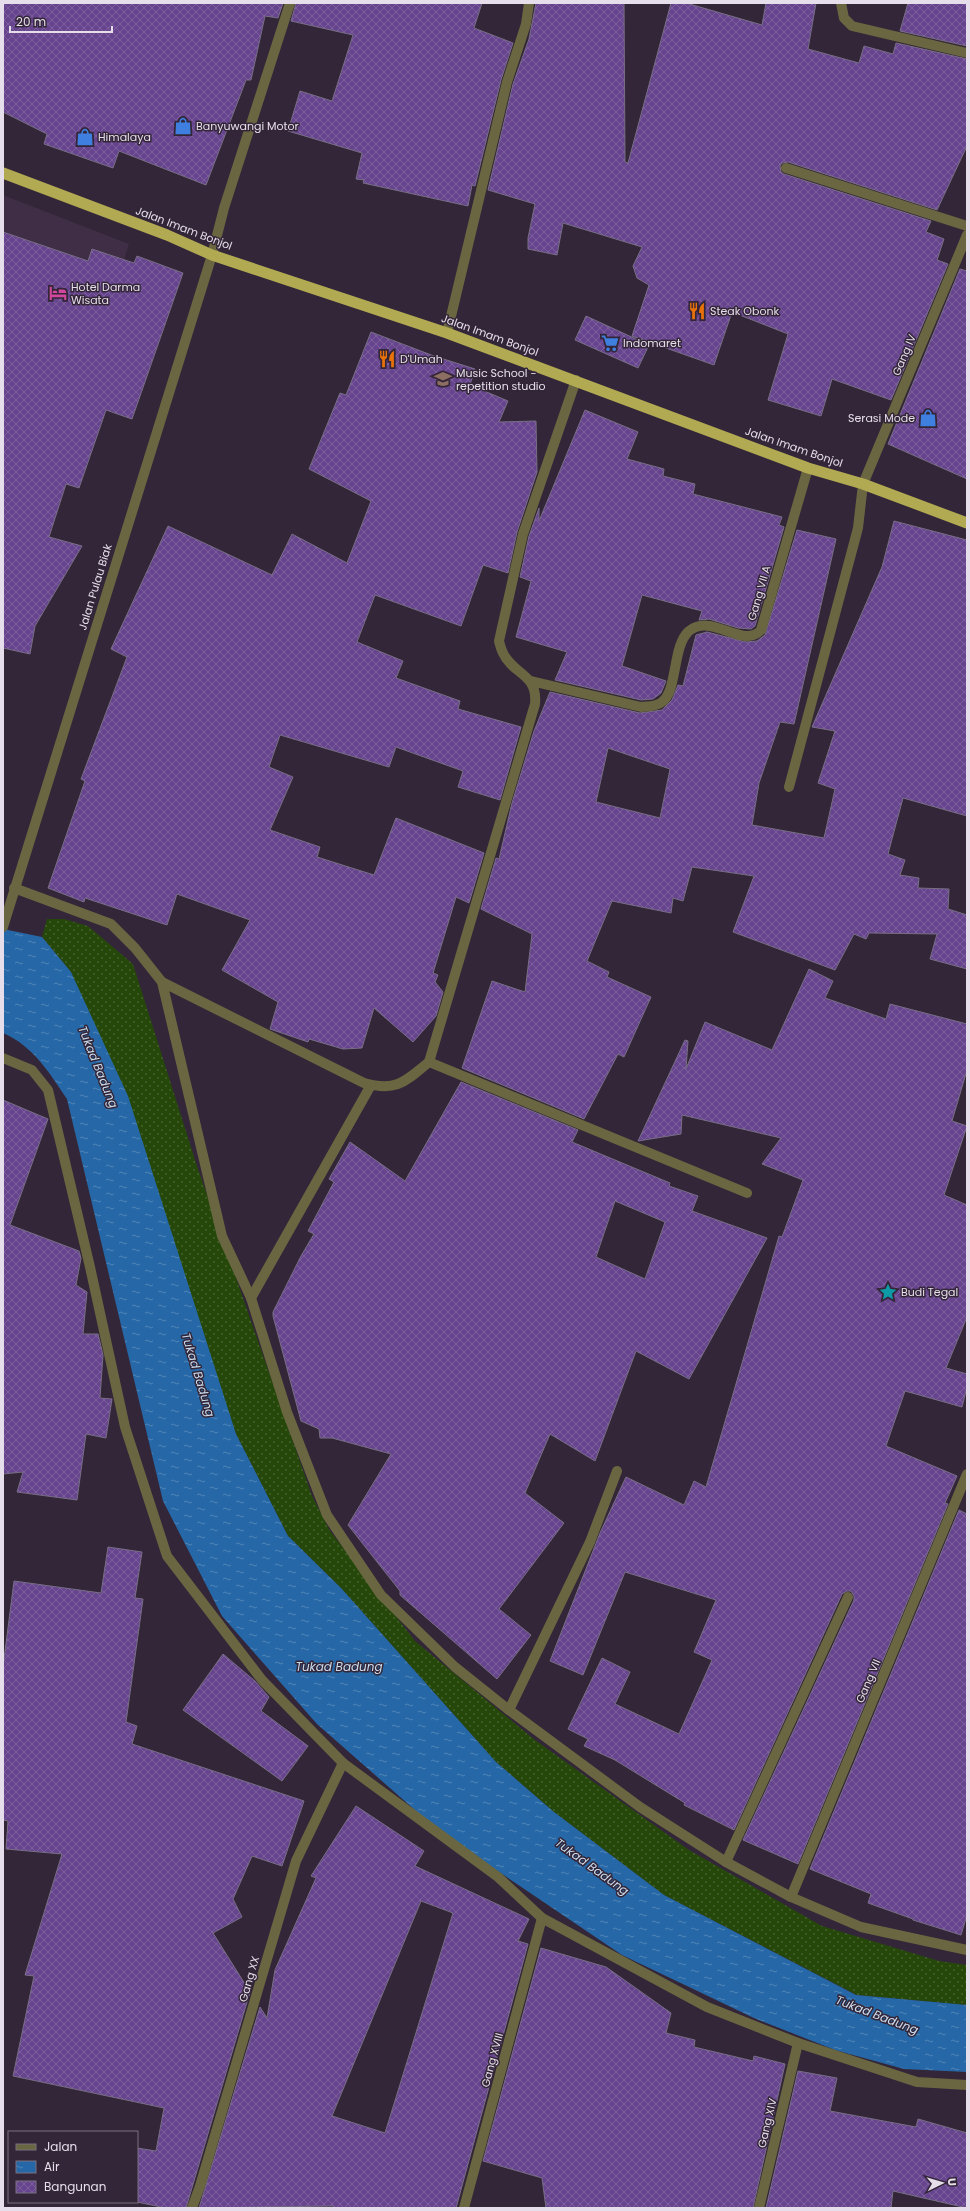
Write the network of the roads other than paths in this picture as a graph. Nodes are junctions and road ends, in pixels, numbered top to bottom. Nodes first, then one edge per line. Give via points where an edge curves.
1 (290, 3) edge
2 (529, 3) edge
3 (841, 3) edge
4 (967, 53) edge
5 (786, 168) dead end
6 (3, 173) edge
7 (967, 226) edge
8 (967, 235) edge
9 (212, 255) junction
10 (447, 333) junction
11 (576, 380) junction
12 (808, 468) junction
13 (864, 484) junction
14 (967, 523) edge
15 (530, 681) junction
16 (789, 788) dead end
17 (14, 888) junction
18 (3, 927) edge
19 (162, 982) junction
20 (3, 1058) edge
21 (429, 1062) junction
22 (371, 1085) junction
23 (747, 1192) dead end
24 (251, 1298) junction
25 (617, 1471) dead end
26 (967, 1474) edge
27 (848, 1597) dead end
28 (509, 1710) junction
29 (343, 1763) junction
30 (726, 1862) junction
31 (791, 1897) junction
32 (542, 1918) junction
33 (967, 1950) edge
34 (798, 2043) junction
35 (967, 2085) edge
36 (192, 2208) edge
37 (464, 2208) edge
38 (759, 2208) edge

1 - 9 street, Jalan Pulau Biak via 224,208
2 - 10 street via 526,24 507,82
3 - 4 street via 844,18 852,26
5 - 7 street
6 - 9 highway, Jalan Imam Bonjol via 168,235
8 - 13 street, Gang IV
9 - 10 highway, Jalan Imam Bonjol
9 - 17 street, Jalan Pulau Biak
10 - 11 highway, Jalan Imam Bonjol
11 - 12 highway, Jalan Imam Bonjol
11 - 15 street via 523,534 499,641 503,654
12 - 13 highway, Jalan Imam Bonjol
12 - 15 street, Gang VII A via 761,630 757,634 748,636 707,625 696,626 684,637 667,696 657,705 641,707
13 - 14 highway, Jalan Imam Bonjol
13 - 16 street, Gang IV via 858,528
15 - 21 street via 536,695 536,704
17 - 18 street, Jalan Pulau Biak
17 - 19 street via 111,924 135,948
19 - 22 street
19 - 24 street via 222,1236
20 - 29 street via 32,1070 48,1090 125,1427 166,1556 262,1680
21 - 22 street via 399,1086 386,1088
21 - 23 street
22 - 24 street
24 - 28 street via 287,1412 327,1515 382,1595 454,1667
25 - 28 street via 590,1542
26 - 31 street, Gang VII
27 - 30 street
28 - 30 street via 640,1807
29 - 32 street via 498,1877
29 - 36 street, Gang XX via 296,1861
30 - 31 street
31 - 33 street via 861,1927
32 - 34 street via 707,2007
32 - 37 street, Gang XVIII
34 - 35 street via 917,2082
34 - 38 street, Gang XIV

